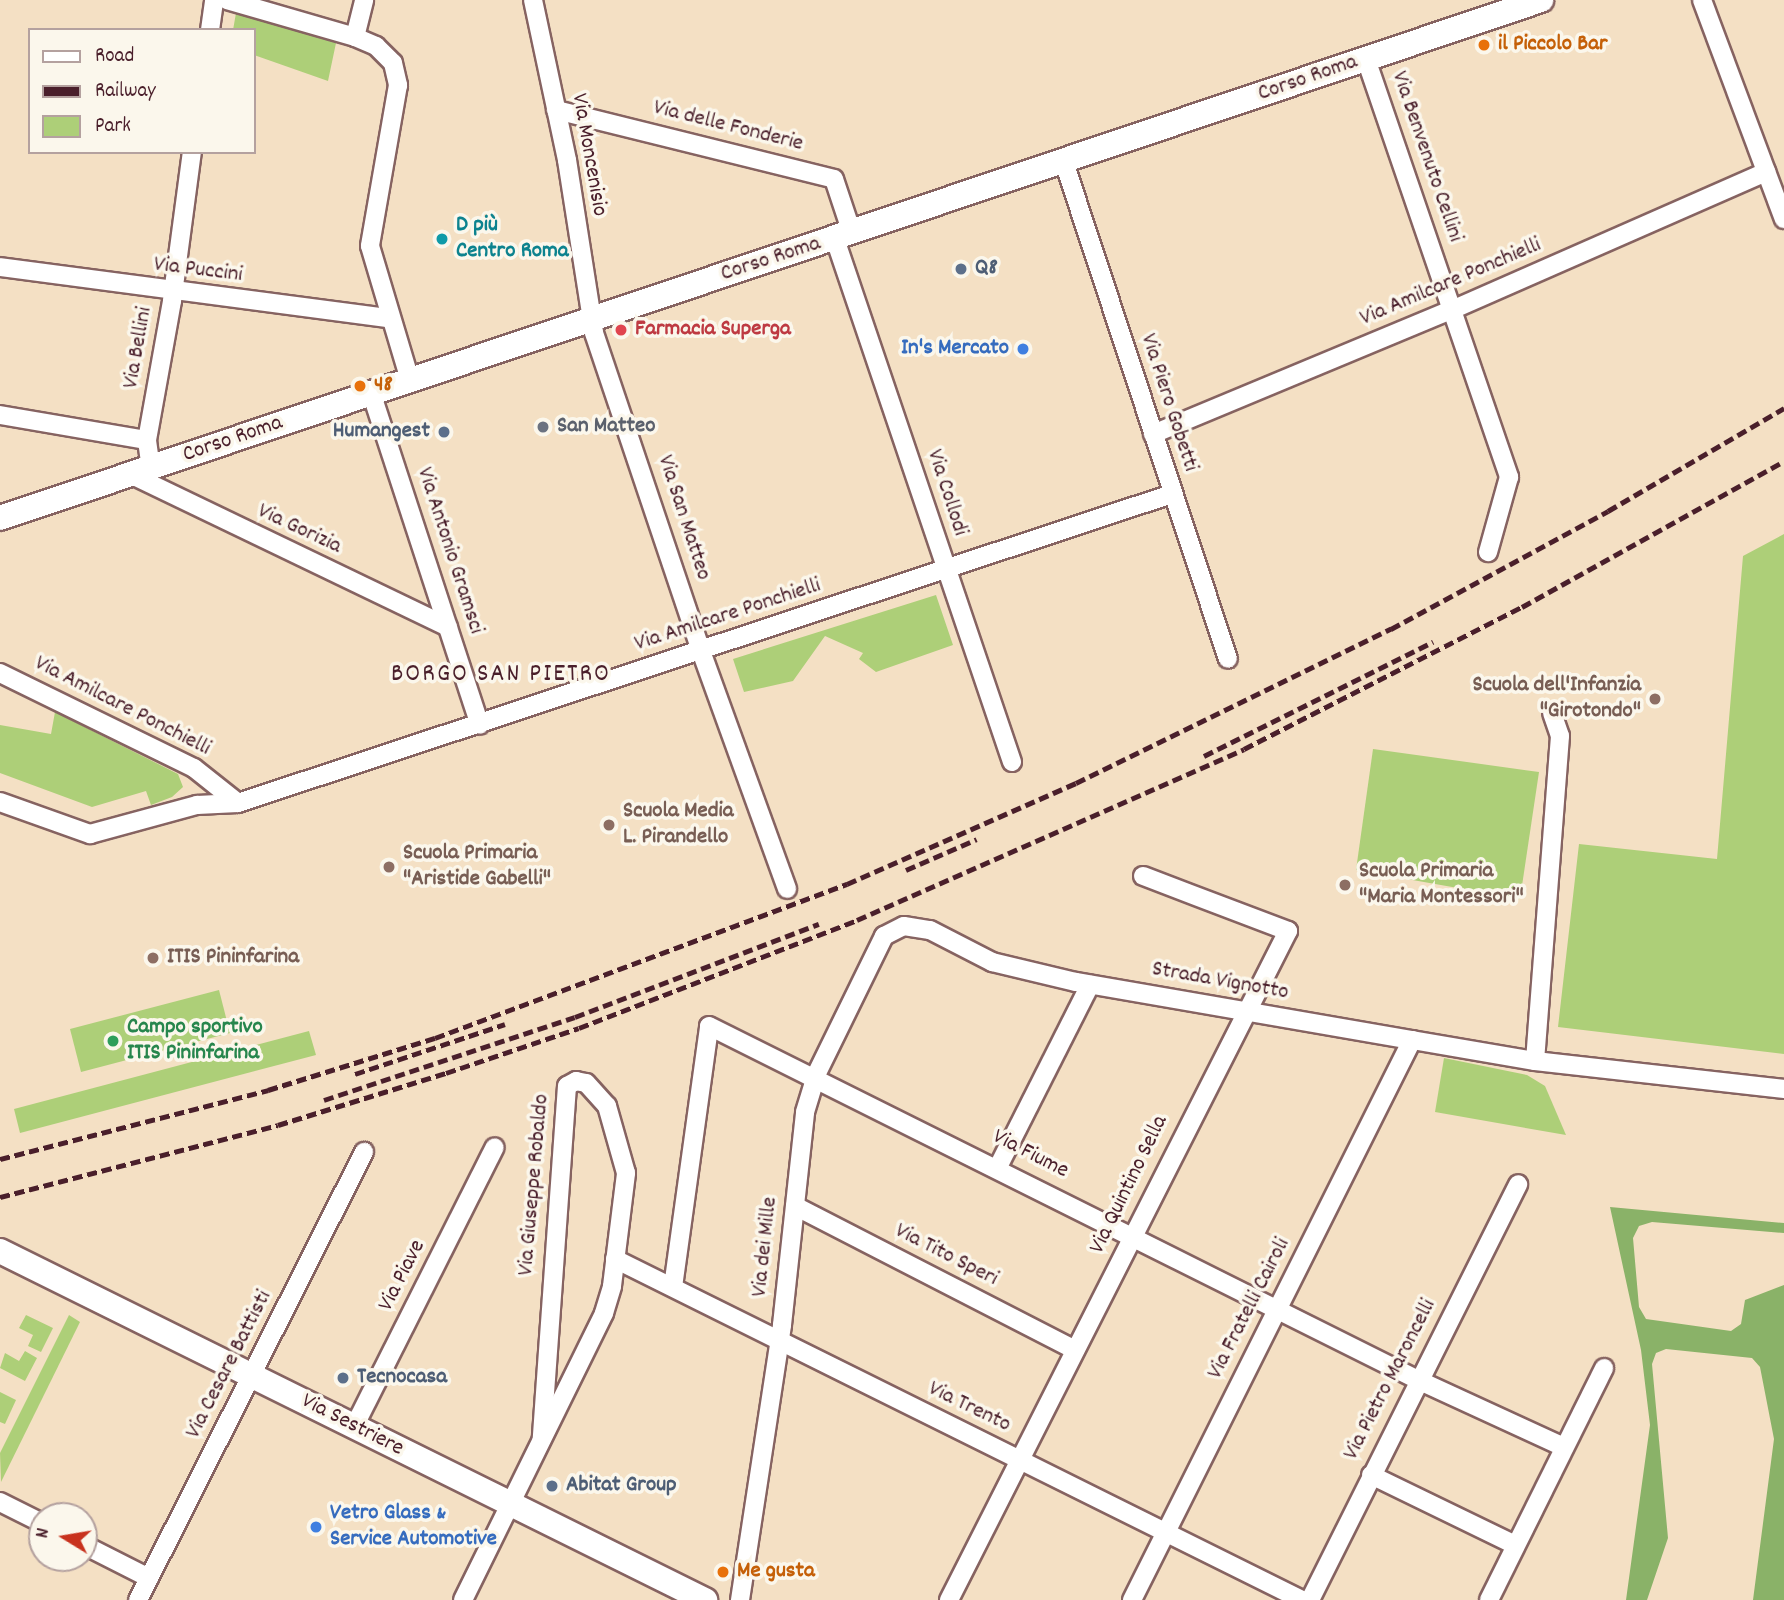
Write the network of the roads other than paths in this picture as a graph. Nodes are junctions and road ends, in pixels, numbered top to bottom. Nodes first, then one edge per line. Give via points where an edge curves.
1 (214, 0) edge
2 (227, 0) edge
3 (364, 0) edge
4 (533, 0) edge
5 (1541, 0) edge
6 (1702, 0) edge
7 (210, 28) edge
8 (355, 37) junction
9 (1366, 59) junction
10 (556, 110) junction
11 (192, 154) edge
12 (1064, 162) junction
13 (1766, 172) junction
14 (1784, 219) edge
15 (844, 236) junction
16 (0, 267) edge
17 (173, 293) junction
18 (1454, 309) junction
19 (390, 318) junction
20 (594, 319) junction
21 (410, 380) junction
22 (372, 392) junction
23 (0, 415) edge
24 (1153, 434) junction
25 (147, 440) junction
26 (140, 472) junction
27 (1172, 494) junction
28 (0, 518) edge
29 (1488, 552) dead end
30 (945, 569) junction
31 (448, 627) junction
32 (701, 651) junction
33 (1227, 659) dead end
34 (0, 673) edge
35 (1552, 713) dead end
36 (480, 725) junction
37 (1012, 762) dead end
38 (0, 802) edge
39 (238, 803) junction
40 (1143, 876) dead end
41 (787, 889) dead end
42 (904, 926) joint
43 (1090, 985) junction
44 (1243, 1011) junction
45 (1412, 1040) junction
46 (1535, 1061) junction
47 (816, 1075) junction
48 (1784, 1089) edge
49 (495, 1147) dead end
50 (364, 1152) dead end
51 (998, 1167) junction
52 (1518, 1184) dead end
53 (795, 1206) junction
54 (1133, 1235) junction
55 (0, 1251) edge
56 (615, 1259) junction
57 (673, 1287) junction
58 (1278, 1307) junction
59 (779, 1341) junction
60 (1075, 1350) junction
61 (1604, 1368) dead end
62 (253, 1376) junction
63 (1418, 1380) junction
64 (354, 1427) junction
65 (542, 1438) junction
66 (1564, 1447) junction
67 (1022, 1461) junction
68 (1371, 1475) junction
69 (0, 1502) edge
70 (509, 1506) junction
71 (28, 1516) edge
72 (1165, 1534) junction
73 (1515, 1545) junction
74 (98, 1552) edge
75 (149, 1578) junction
76 (138, 1600) edge
77 (463, 1600) edge
78 (705, 1600) edge
79 (740, 1600) edge
80 (949, 1600) edge
81 (1132, 1600) edge
82 (1302, 1600) edge
83 (1310, 1600) edge
84 (1489, 1600) edge

1 - 7 street
2 - 8 street
3 - 8 street
4 - 10 street, Via Moncenisio
5 - 9 street, Corso Roma
6 - 13 street
8 - 19 street via 387,55 398,85 370,246
9 - 12 street, Corso Roma
9 - 18 street, Via Benvenuto Cellini
10 - 15 street, Via delle Fonderie via 834,179
10 - 20 street, Via Moncenisio
11 - 17 street, Via Bellini
12 - 15 street, Corso Roma
12 - 24 street, Via Piero Gobetti
13 - 14 street
13 - 18 street, Via Amilcare Ponchielli
15 - 20 street, Corso Roma
15 - 30 street, Via Collodi
16 - 17 street, Via Puccini
17 - 19 street, Via Puccini
17 - 25 street, Via Bellini
18 - 24 street, Via Amilcare Ponchielli
18 - 29 street, Via Benvenuto Cellini via 1508,477
19 - 21 street
20 - 21 street, Corso Roma
20 - 32 street, Via San Matteo via 594,333
21 - 22 street, Corso Roma
22 - 26 street, Corso Roma
22 - 31 street, Via Antonio Gramsci
23 - 25 street
24 - 27 street, Via Piero Gobetti
25 - 26 street, Via Bellini
26 - 28 street, Corso Roma
26 - 31 street, Via Gorizia
27 - 30 street, Via Amilcare Ponchielli
27 - 33 street, Via Piero Gobetti
30 - 32 street, Via Amilcare Ponchielli
30 - 37 street, Via Collodi
31 - 36 street, Via Antonio Gramsci
32 - 36 street, Via Amilcare Ponchielli
32 - 41 street, Via San Matteo
34 - 39 street, Via Amilcare Ponchielli via 194,768
35 - 46 street via 1560,736
36 - 39 street, Via Amilcare Ponchielli
38 - 39 street via 90,834 197,805
40 - 44 street, Via Quintino Sella via 1288,931
42 - 43 street, Strada Vignotto via 930,930 992,962
42 - 47 street, Via dei Mille via 884,936
43 - 44 street, Strada Vignotto
43 - 51 street
44 - 45 street, Strada Vignotto
44 - 54 street, Via Quintino Sella
45 - 46 street, Strada Vignotto
45 - 58 street, Via Fratelli Cairoli
46 - 48 street, Strada Vignotto
47 - 51 street, Via Fiume
47 - 53 street, Via dei Mille via 805,1112
47 - 57 street, Via Fiume via 709,1026
49 - 64 street, Via Piave
50 - 62 street, Via Cesare Battisti
51 - 54 street, Via Fiume
52 - 63 street, Via Pietro Maroncelli
53 - 59 street, Via dei Mille
53 - 60 street, Via Tito Speri
54 - 58 street, Via Fiume
54 - 60 street, Via Quintino Sella
55 - 62 street, Via Sestriere
56 - 57 street, Via Trento
56 - 65 street, Via Giuseppe Robaldo via 604,1313
56 - 65 street, Via Giuseppe Robaldo via 626,1173 607,1106 586,1083 576,1081 567,1086
57 - 59 street, Via Trento
58 - 63 street, Via Fiume
58 - 72 street, Via Fratelli Cairoli
59 - 67 street, Via Trento
59 - 79 street, Via dei Mille
60 - 67 street, Via Quintino Sella
61 - 66 street
62 - 64 street, Via Sestriere
62 - 75 street, Via Cesare Battisti
63 - 66 street, Via Fiume
63 - 68 street, Via Pietro Maroncelli
64 - 70 street, Via Sestriere
65 - 70 street, Via Giuseppe Robaldo
66 - 73 street
67 - 72 street, Via Trento
67 - 80 street, Via Quintino Sella
68 - 73 street
68 - 83 street, Via Pietro Maroncelli
69 - 71 street
70 - 77 street, Via Giuseppe Robaldo
70 - 78 street, Via Sestriere
72 - 81 street, Via Fratelli Cairoli
72 - 82 street, Via Trento
73 - 84 street
74 - 75 street
75 - 76 street, Via Cesare Battisti

